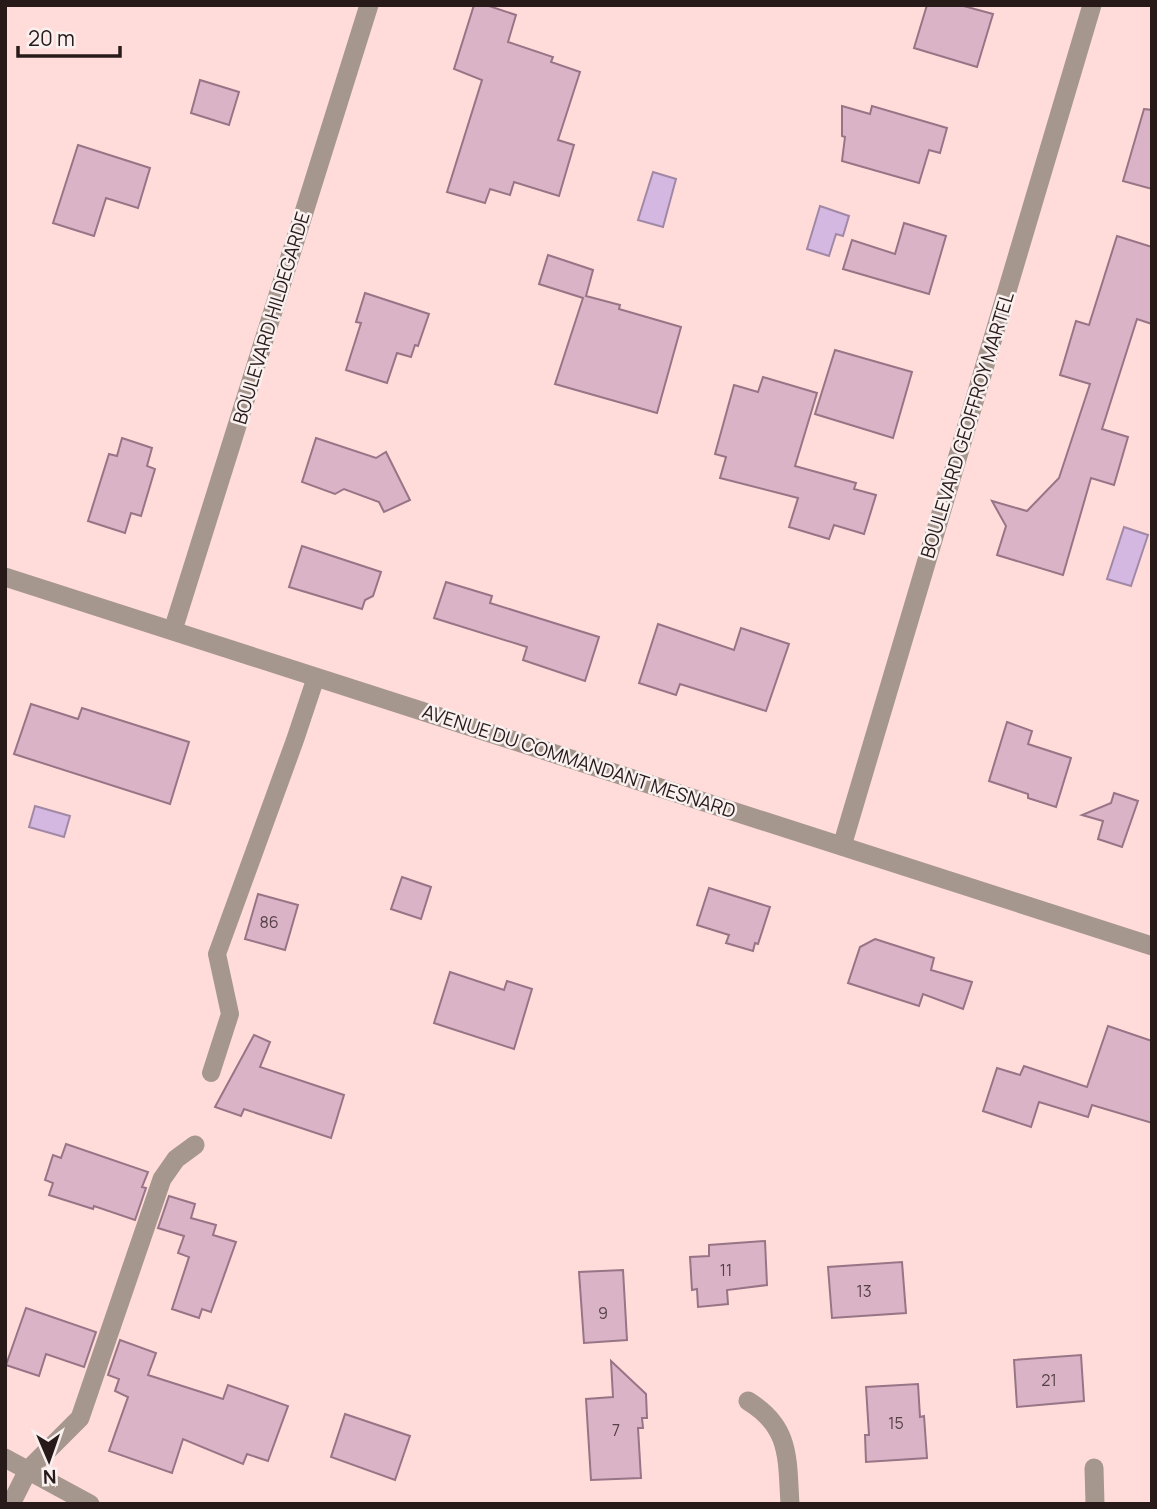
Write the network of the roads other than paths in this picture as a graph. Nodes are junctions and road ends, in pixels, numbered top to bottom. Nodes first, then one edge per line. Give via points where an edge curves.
1 (369, 5) edge
2 (1093, 5) edge
3 (5, 577) edge
4 (173, 631) junction
5 (316, 677) junction
6 (842, 845) junction
7 (1152, 946) edge
8 (211, 1073) dead end
9 (195, 1145) dead end
10 (748, 1401) dead end
11 (5, 1458) edge
12 (1094, 1468) dead end
13 (29, 1470) junction
14 (11, 1504) edge
15 (90, 1504) edge
16 (790, 1504) edge
17 (1096, 1504) edge

1 - 4 street, BOULEVARD HILDEGARDE
2 - 6 street, BOULEVARD GEOFFROY MARTEL
3 - 4 street, AVENUE DU COMMANDANT MESNARD
4 - 5 street, AVENUE DU COMMANDANT MESNARD
5 - 6 street, AVENUE DU COMMANDANT MESNARD
5 - 8 lane via 217,954 230,1014
6 - 7 street, AVENUE DU COMMANDANT MESNARD
9 - 13 street via 176,1159 162,1180 80,1418
10 - 16 street via 762,1409 782,1434
11 - 13 street
12 - 17 street
13 - 14 street
13 - 15 street

